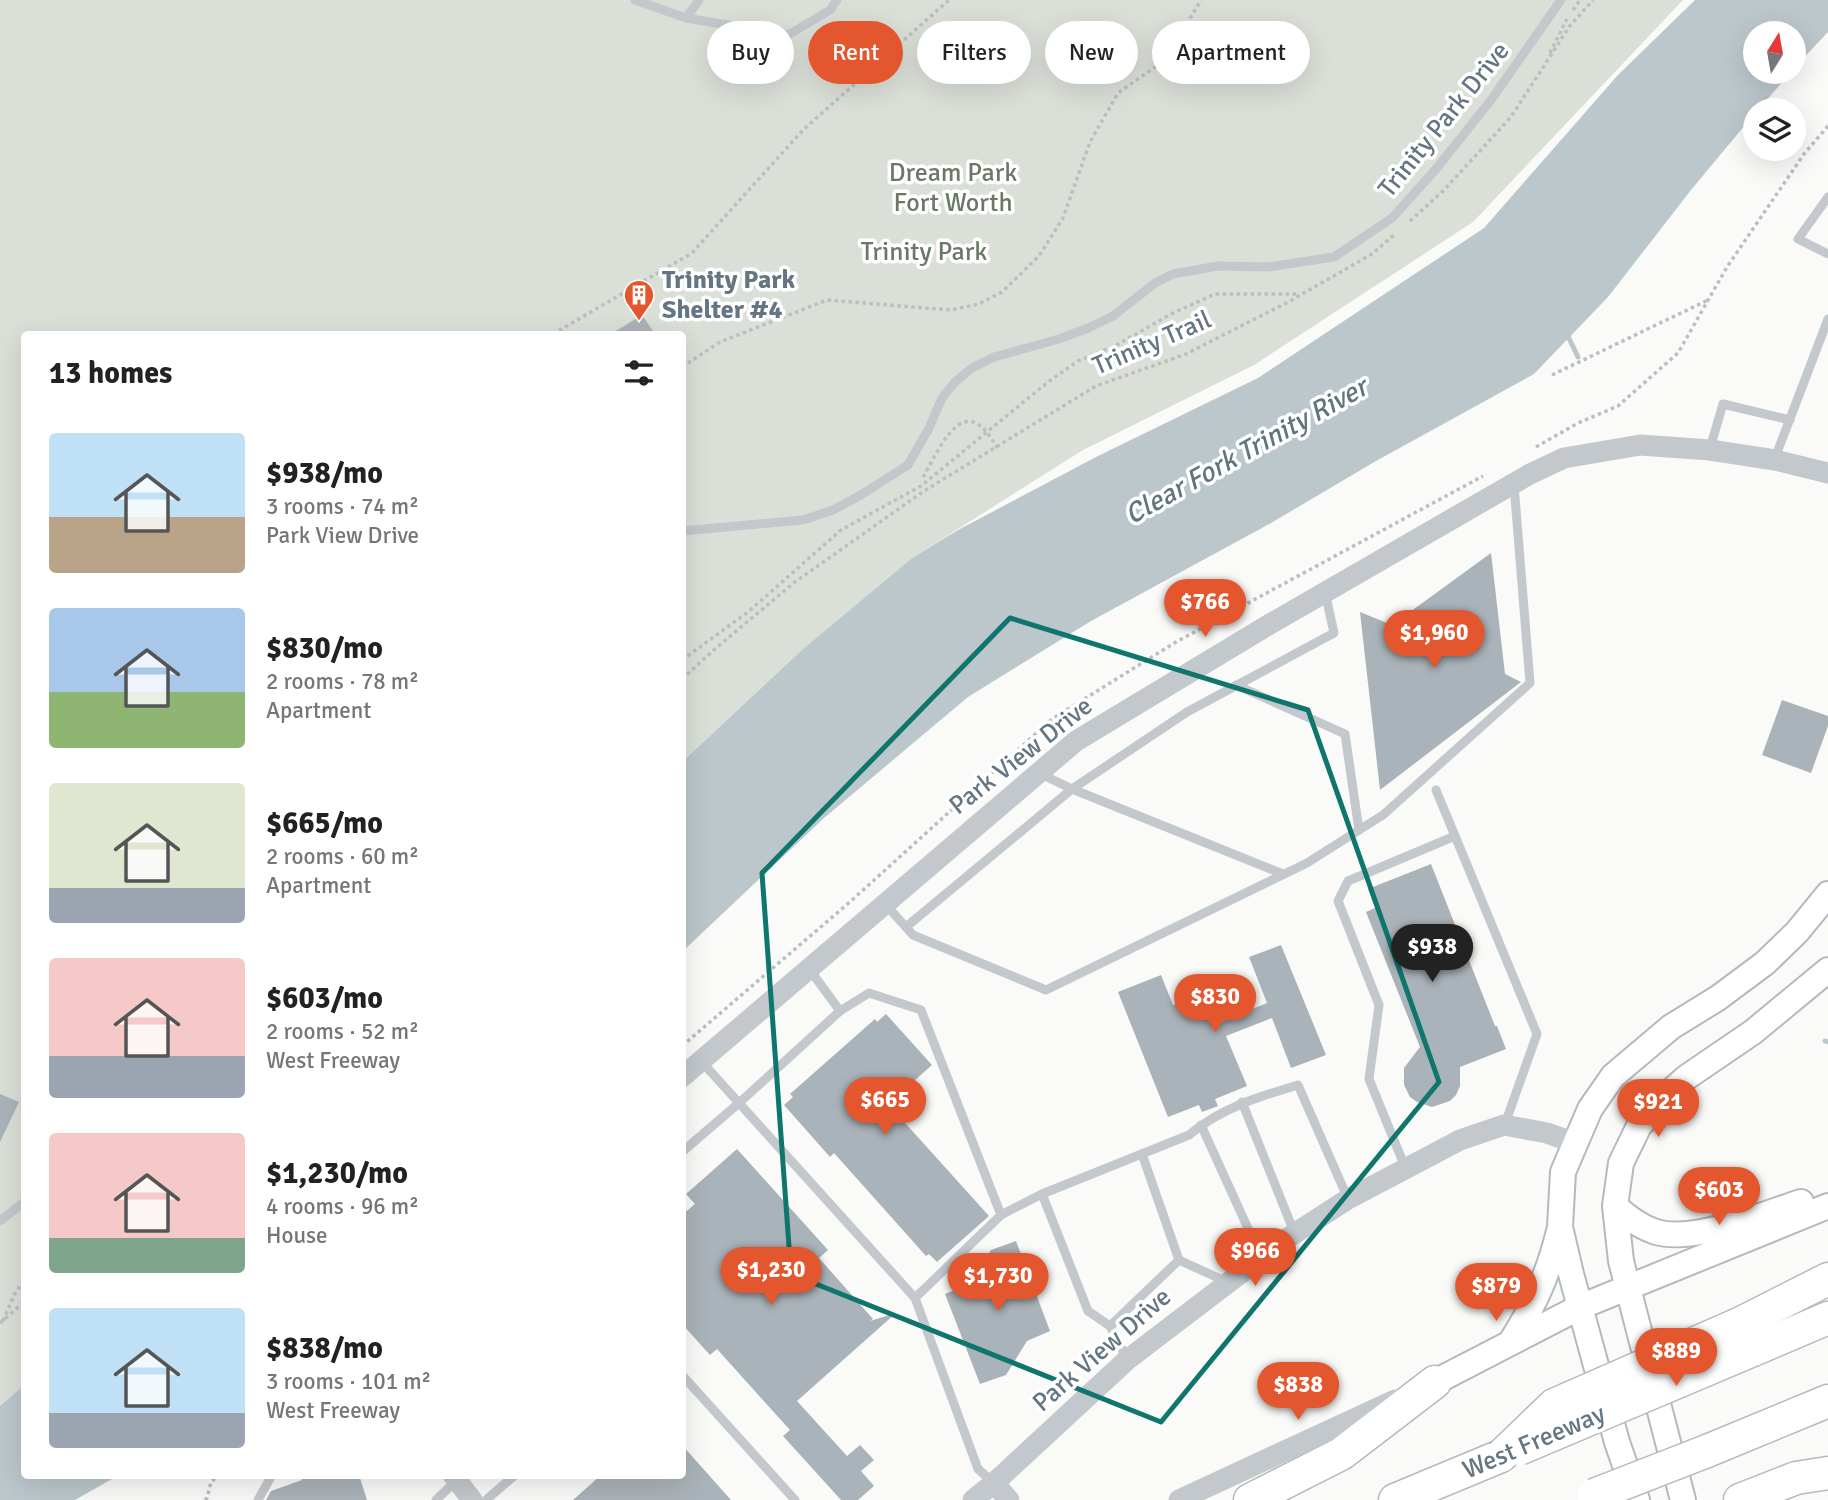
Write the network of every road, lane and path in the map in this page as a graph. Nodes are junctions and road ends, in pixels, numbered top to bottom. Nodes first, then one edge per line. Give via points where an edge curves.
1 (635, 0) edge
2 (699, 0) edge
3 (837, 0) edge
4 (949, 0) edge
5 (1201, 0) edge
6 (1562, 0) edge
7 (1580, 0) edge
8 (1593, 0) edge
9 (685, 18) junction
10 (813, 21) edge
11 (808, 24) edge
12 (903, 41) edge
13 (1542, 69) junction
14 (855, 84) edge
15 (1828, 126) edge
16 (1828, 197) edge
17 (1828, 254) edge
18 (1301, 294) junction
19 (1708, 299) junction
20 (1828, 319) edge
21 (558, 331) edge
22 (686, 364) edge
23 (1552, 375) dead end
24 (1790, 420) junction
25 (988, 431) junction
26 (1536, 447) dead end
27 (996, 448) junction
28 (1710, 450) junction
29 (1775, 460) junction
30 (1828, 472) edge
31 (1489, 473) dead end
32 (923, 477) dead end
33 (1513, 483) junction
34 (922, 488) junction
35 (686, 531) edge
36 (1325, 592) junction
37 (686, 657) edge
38 (686, 675) edge
39 (1236, 685) junction
40 (1038, 772) junction
41 (1072, 789) junction
42 (1436, 790) dead end
43 (1359, 830) junction
44 (1455, 836) junction
45 (1283, 874) junction
46 (1828, 894) edge
47 (886, 905) junction
48 (906, 927) junction
49 (810, 970) junction
50 (1828, 970) edge
51 (840, 1011) junction
52 (686, 1042) edge
53 (701, 1061) junction
54 (686, 1074) edge
55 (1241, 1102) junction
56 (739, 1103) junction
57 (1201, 1125) junction
58 (1504, 1125) junction
59 (1575, 1143) junction
60 (686, 1149) edge
61 (1142, 1154) junction
62 (1405, 1167) junction
63 (1042, 1194) junction
64 (1828, 1194) edge
65 (1348, 1199) junction
66 (21, 1204) edge
67 (1615, 1206) junction
68 (1828, 1206) edge
69 (1002, 1215) junction
70 (0, 1221) edge
71 (1560, 1227) junction
72 (1294, 1234) junction
73 (1261, 1258) junction
74 (1179, 1260) junction
75 (1828, 1279) edge
76 (1228, 1282) junction
77 (21, 1284) edge
78 (1626, 1287) junction
79 (915, 1298) junction
80 (21, 1305) edge
81 (1580, 1307) junction
82 (1828, 1318) edge
83 (1, 1322) edge
84 (1110, 1326) junction
85 (1746, 1337) junction
86 (1513, 1340) junction
87 (1127, 1360) junction
88 (686, 1379) edge
89 (1435, 1382) junction
90 (1822, 1404) edge
91 (1828, 1473) edge
92 (214, 1479) edge
93 (270, 1479) edge
94 (454, 1479) edge
95 (456, 1479) edge
96 (510, 1479) edge
97 (995, 1483) junction
98 (1404, 1497) edge
99 (1588, 1497) edge
100 (205, 1500) edge
101 (258, 1500) edge
102 (436, 1500) edge
103 (472, 1500) edge
104 (485, 1500) edge
105 (795, 1500) edge
106 (972, 1500) edge
107 (1009, 1500) edge
108 (1179, 1500) edge
109 (1250, 1500) edge
110 (1637, 1500) edge
111 (1683, 1500) edge
112 (1740, 1500) edge

1 - 9 lane
2 - 9 lane
3 - 10 lane
4 - 12 path
5 - 22 path via 1165,60 1118,93 1090,142 1063,218 1039,256 1002,292 979,304 951,310 827,300 720,342
6 - 35 lane, Trinity Park Drive via 1436,170 1392,218 1334,257 1173,274 1088,328 993,357 972,368 942,398 908,465 859,496 803,520
7 - 13 path
8 - 13 path, Trinity Trail
9 - 11 lane via 788,36
13 - 18 path, Trinity Trail via 1511,117 1444,190 1372,254
14 - 21 path via 803,130 692,253
15 - 19 path via 1753,227
16 - 17 lane via 1798,239
18 - 25 path via 1214,294 1078,362
18 - 27 path, Trinity Trail via 1186,354 1097,386
19 - 23 path
19 - 26 path via 1678,353 1647,383 1618,406
20 - 24 lane
24 - 28 lane via 1723,404
24 - 29 lane
25 - 27 path
25 - 32 path via 970,421 957,424
25 - 34 path
27 - 34 path, Trinity Trail
28 - 29 street, Park View Drive
28 - 33 street, Park View Drive via 1640,445 1564,458
29 - 30 street, Park View Drive
31 - 52 path via 1187,636 1052,719 851,901
33 - 36 street, Park View Drive
33 - 43 lane via 1530,683 1383,815
34 - 37 path via 841,530 748,612
34 - 38 path, Trinity Trail via 795,582
36 - 39 lane via 1334,633
36 - 40 street, Park View Drive via 1076,741
39 - 41 lane
39 - 43 lane via 1345,734
40 - 41 lane
40 - 47 street, Park View Drive
41 - 45 lane
41 - 48 lane
42 - 44 lane
43 - 45 lane
44 - 58 lane via 1537,1034
44 - 62 lane via 1348,881 1338,901 1379,1005 1369,1079
45 - 48 lane via 1046,990 913,935
46 - 59 main road via 1765,963 1671,1027 1613,1076 1590,1109
47 - 48 lane
47 - 49 street, Park View Drive
49 - 51 lane
49 - 53 street, Park View Drive
50 - 67 main road via 1687,1077 1653,1110 1621,1163
51 - 56 lane
51 - 69 lane via 869,992 921,1010
53 - 54 street, Park View Drive
53 - 56 lane
55 - 57 lane
55 - 65 lane via 1298,1085
55 - 72 lane
56 - 60 lane
56 - 79 lane
57 - 61 lane via 1189,1135
57 - 73 lane
58 - 59 street, Park View Drive
58 - 62 street, Park View Drive
59 - 71 main road via 1563,1172
61 - 63 lane
61 - 74 lane
62 - 65 street, Park View Drive
63 - 69 lane
63 - 84 lane via 1088,1311
64 - 67 main road via 1713,1229 1671,1234 1639,1225
65 - 72 street, Park View Drive
66 - 70 lane
67 - 78 main road
68 - 78 main road
69 - 79 lane
71 - 81 main road
71 - 86 main road via 1538,1296
72 - 73 street, Park View Drive
73 - 76 street, Park View Drive
74 - 76 lane
74 - 84 lane
75 - 85 highway
76 - 87 street, Park View Drive
77 - 83 path
78 - 81 main road
78 - 111 main road
79 - 97 lane via 978,1469
80 - 83 path
81 - 86 main road
81 - 110 main road
82 - 85 highway, West Freeway
84 - 87 lane
85 - 98 highway, West Freeway, bridge via 1501,1456
86 - 89 main road
87 - 97 street, Park View Drive
88 - 105 lane
89 - 108 street
89 - 109 highway via 1341,1454
90 - 99 highway, bridge
91 - 112 highway via 1796,1478
92 - 100 path
93 - 101 lane
94 - 102 lane
95 - 103 street
96 - 104 lane
97 - 106 street, Park View Drive
97 - 107 street

